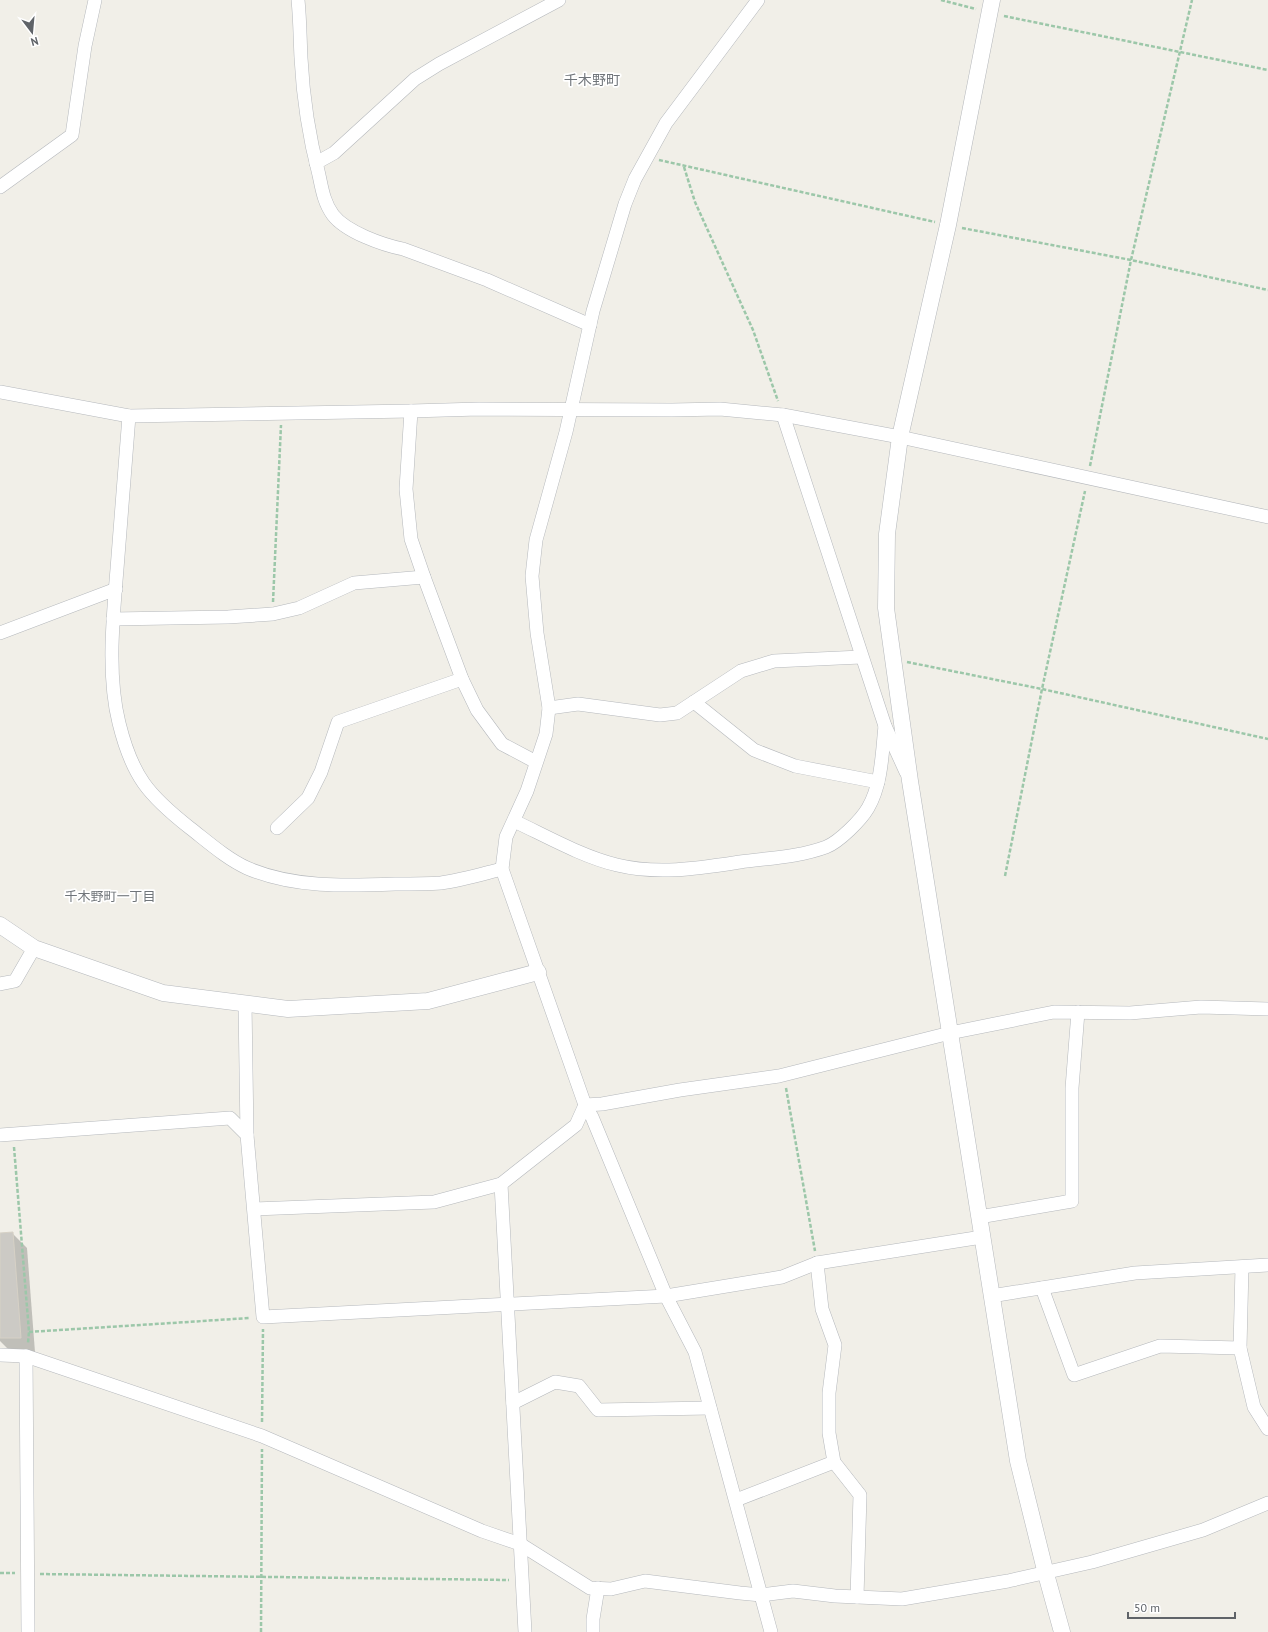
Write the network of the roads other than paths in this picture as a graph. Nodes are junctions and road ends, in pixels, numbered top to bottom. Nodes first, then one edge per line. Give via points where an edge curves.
1 (95, 0) edge
2 (298, 0) edge
3 (559, 0) edge
4 (758, 0) edge
5 (991, 6) edge
6 (316, 163) junction
7 (0, 187) edge
8 (590, 325) junction
9 (0, 392) edge
10 (571, 410) junction
11 (411, 411) junction
12 (783, 415) junction
13 (129, 416) junction
14 (900, 437) junction
15 (1268, 517) edge
16 (424, 577) junction
17 (116, 589) junction
18 (113, 619) junction
19 (0, 633) edge
20 (861, 657) junction
21 (462, 679) junction
22 (694, 702) junction
23 (549, 708) junction
24 (885, 726) junction
25 (536, 762) junction
26 (910, 781) junction
27 (878, 782) junction
28 (514, 821) junction
29 (277, 828) dead end
30 (502, 869) junction
31 (0, 925) edge
32 (34, 948) junction
33 (538, 972) junction
34 (0, 984) edge
35 (245, 1003) junction
36 (1268, 1009) edge
37 (1078, 1012) junction
38 (950, 1033) junction
39 (585, 1105) junction
40 (0, 1135) edge
41 (247, 1135) junction
42 (501, 1184) junction
43 (254, 1209) junction
44 (979, 1217) junction
45 (982, 1237) junction
46 (817, 1263) junction
47 (1268, 1265) edge
48 (1242, 1267) junction
49 (1042, 1288) junction
50 (666, 1296) junction
51 (991, 1296) junction
52 (508, 1304) junction
53 (1240, 1348) junction
54 (0, 1355) edge
55 (26, 1356) junction
56 (513, 1403) junction
57 (710, 1408) junction
58 (1268, 1429) edge
59 (834, 1462) junction
60 (736, 1500) junction
61 (1268, 1503) edge
62 (520, 1544) junction
63 (1046, 1574) junction
64 (598, 1588) junction
65 (761, 1595) junction
66 (857, 1597) junction
67 (28, 1632) edge
68 (525, 1632) edge
69 (593, 1632) edge
70 (771, 1632) edge
71 (1062, 1632) edge

1 - 7 street via 85,46 72,134
2 - 6 street via 307,113
3 - 6 street via 415,79 334,153
4 - 8 street via 666,123 635,179 625,204
5 - 14 street via 948,225
6 - 8 street via 326,205 334,217 353,231 487,280
8 - 10 street
9 - 13 street
10 - 11 street via 479,408
10 - 12 street via 720,409
10 - 23 street via 536,540 532,576 537,633
11 - 13 street
11 - 16 street via 406,489 411,539
12 - 14 street
12 - 20 street
13 - 17 street
14 - 15 street
14 - 26 street via 887,534 886,608
16 - 18 street via 354,583 299,608 273,614
16 - 21 street
17 - 18 street
17 - 19 street
18 - 30 street via 114,687 119,722 133,766 144,786 163,807 246,868 272,877 314,884 370,885 441,882
20 - 22 street via 774,660 741,671
20 - 24 street
21 - 25 street via 477,710 502,744
21 - 29 street via 338,722 321,772 308,798
22 - 23 street via 677,713 660,715 578,704
22 - 27 street via 754,750 795,766
23 - 25 street via 546,734
24 - 26 street
24 - 27 street
25 - 28 street
26 - 38 street
27 - 28 street via 868,809 854,827 827,847 774,859 704,868 663,870 617,865
28 - 30 street via 506,838
30 - 33 street
31 - 32 street
32 - 34 street via 15,981
32 - 35 street via 163,993
33 - 35 street via 428,1001 288,1009
33 - 39 street
35 - 41 street
36 - 37 street via 1201,1007 1130,1013
37 - 38 street via 1054,1012
37 - 44 street via 1072,1088 1072,1201
38 - 39 street via 783,1075
38 - 44 street
39 - 42 street via 576,1125
39 - 50 street
40 - 41 street via 230,1118
41 - 43 street
42 - 43 street via 434,1202
42 - 52 street
43 - 52 street via 263,1317
44 - 45 street
45 - 46 street
45 - 51 street
46 - 50 street via 782,1277
46 - 59 street via 822,1309 835,1345 829,1393
47 - 48 street
48 - 49 street via 1135,1273
48 - 53 street
49 - 51 street
49 - 53 street via 1074,1375 1160,1346
50 - 52 street
50 - 57 street via 695,1352
51 - 63 street via 1018,1461
52 - 56 street
53 - 58 street via 1254,1407
54 - 55 street
55 - 62 street via 262,1436 482,1531
55 - 67 street
56 - 57 street via 555,1382 579,1386 598,1410
56 - 62 street
57 - 60 street
59 - 60 street
59 - 66 street via 860,1494
60 - 65 street
61 - 63 street via 1203,1530
62 - 64 street via 590,1588
62 - 68 street
63 - 66 street via 902,1599
63 - 71 street
64 - 65 street via 611,1589 645,1581
64 - 69 street
65 - 66 street via 793,1591
65 - 70 street

